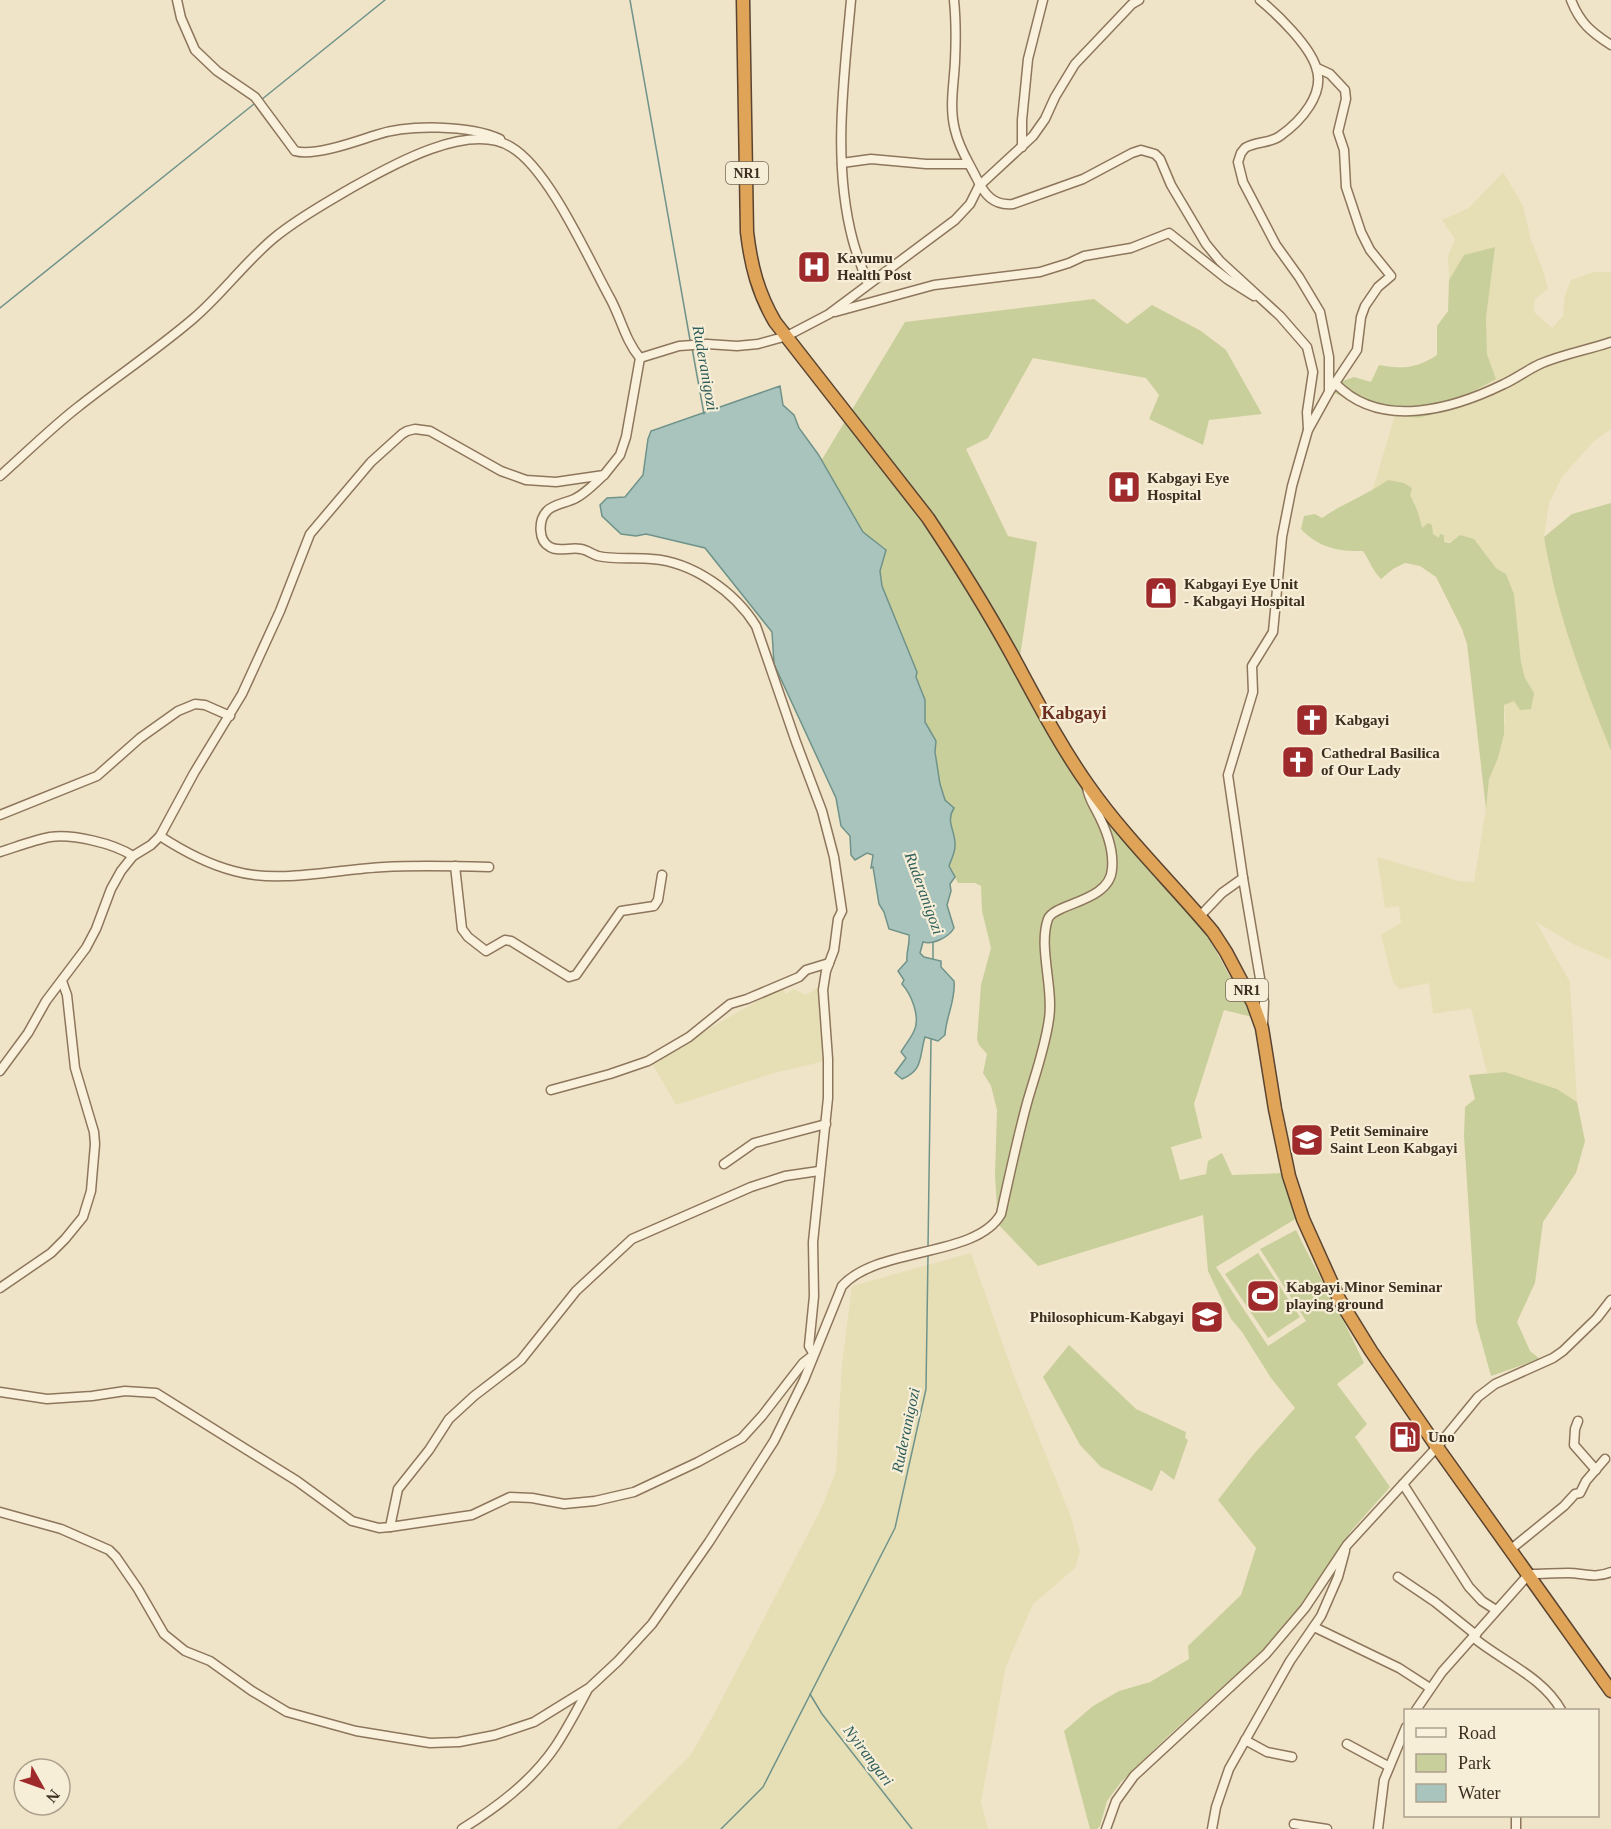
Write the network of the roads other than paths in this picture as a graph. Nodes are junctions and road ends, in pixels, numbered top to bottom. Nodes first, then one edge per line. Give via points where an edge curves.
1 (177, 0) edge
2 (743, 0) edge
3 (851, 0) edge
4 (954, 0) edge
5 (1043, 0) edge
6 (1138, 0) edge
7 (1260, 0) edge
8 (1571, 0) edge
9 (1611, 45) edge
10 (1317, 68) junction
11 (505, 144) junction
12 (1022, 147) junction
13 (842, 163) junction
14 (967, 164) junction
15 (979, 186) junction
16 (868, 284) junction
17 (1263, 300) junction
18 (829, 314) junction
19 (787, 336) junction
20 (1611, 342) edge
21 (640, 358) junction
22 (1336, 384) junction
23 (1329, 392) junction
24 (1308, 430) junction
25 (604, 475) junction
26 (0, 476) edge
27 (230, 716) junction
28 (1087, 784) junction
29 (0, 815) edge
30 (160, 837) junction
31 (0, 852) edge
32 (133, 856) junction
33 (456, 866) junction
34 (489, 867) dead end
35 (662, 875) dead end
36 (1243, 878) junction
37 (1200, 916) junction
38 (829, 963) junction
39 (62, 981) junction
40 (1262, 1028) junction
41 (0, 1071) edge
42 (551, 1090) dead end
43 (826, 1124) junction
44 (724, 1164) dead end
45 (819, 1171) junction
46 (0, 1288) edge
47 (1611, 1300) edge
48 (813, 1355) junction
49 (0, 1392) edge
50 (1578, 1421) dead end
51 (1437, 1448) junction
52 (1605, 1459) dead end
53 (1596, 1470) junction
54 (1403, 1484) junction
55 (0, 1512) edge
56 (390, 1527) junction
57 (1347, 1545) junction
58 (1510, 1550) junction
59 (1611, 1572) edge
60 (1528, 1574) junction
61 (1398, 1577) dead end
62 (1496, 1610) junction
63 (1314, 1627) junction
64 (1475, 1636) junction
65 (589, 1688) junction
66 (1430, 1688) junction
67 (1611, 1691) edge
68 (1417, 1709) edge
69 (1560, 1709) edge
70 (1404, 1731) edge
71 (1245, 1740) junction
72 (1347, 1744) dead end
73 (1292, 1757) dead end
74 (1388, 1766) junction
75 (1294, 1824) dead end
76 (462, 1829) edge
77 (1107, 1829) edge
78 (1212, 1829) edge
79 (1327, 1829) edge
80 (1378, 1829) edge

1 - 11 street via 195,50 255,97 295,151 326,149 378,134 429,128 468,129 502,139
2 - 19 highway, NR1 via 749,249 764,303
3 - 13 street
4 - 14 street via 952,111
5 - 12 street via 1028,59
6 - 12 street via 1076,64 1039,128
7 - 10 street via 1302,44
8 - 9 street via 1582,22
10 - 22 street via 1330,74 1344,90 1346,99 1338,132 1344,150 1346,187 1370,250 1391,276 1365,306 1357,350
10 - 23 street via 1316,92 1308,108 1276,139 1245,148 1238,162 1243,183 1269,233 1320,312 1329,357
11 - 21 street via 520,153 559,204 610,298 631,348
11 - 26 street via 476,140 435,148 385,169 311,212 272,240 195,317 75,409
12 - 15 street
13 - 14 street via 871,159
13 - 16 street via 852,240
14 - 15 street
15 - 16 street via 970,204 945,229
15 - 17 street via 996,202 1013,204 1083,179 1132,153 1149,151 1160,159 1206,244
16 - 18 street
17 - 18 street via 1227,279 1169,233 1131,248 1084,256 1040,272 934,285
17 - 24 street via 1307,347 1313,372 1306,412
18 - 19 street
19 - 21 street via 737,346 679,346
19 - 28 highway, NR1 via 946,545
20 - 22 street via 1544,363 1486,392 1429,409 1390,412 1350,397
21 - 25 street via 626,437 620,455
22 - 23 street
23 - 24 street
24 - 36 street via 1286,512 1273,632 1252,666 1253,692 1228,775
25 - 27 street via 556,482 526,480 501,471 430,431 407,431 371,462 310,534 255,669
25 - 38 street via 578,497 545,512 541,522 544,544 552,549 581,549 599,556 674,563 712,579 750,616 817,792 834,857 842,911
27 - 29 street via 195,704 178,711 97,776
27 - 30 street
28 - 37 highway, NR1
28 - 48 street via 1089,797 1106,830 1112,873 1094,893 1056,910 1046,926 1050,1017 1001,1214 996,1222 971,1238 863,1271 847,1282
30 - 32 street
30 - 33 street via 196,858 249,874
31 - 32 street via 62,837 83,839
32 - 39 street via 111,889 92,938
33 - 34 street
33 - 35 street via 462,927 468,937 486,951 505,940 511,941 569,977 576,975 621,911 654,906
36 - 37 street
36 - 40 street via 1264,1002
37 - 40 highway, NR1 via 1226,952
38 - 42 street via 730,1004 689,1038 648,1061
38 - 43 street via 823,990 828,1059
39 - 41 street
39 - 46 street via 75,1068 94,1132 91,1191 83,1217 65,1239 45,1258
40 - 51 highway, NR1 via 1282,1144 1303,1220 1339,1299
43 - 44 street via 754,1143
43 - 45 street
45 - 48 street via 809,1346
45 - 56 street via 760,1184 632,1239 576,1291 521,1360 448,1419 398,1490
47 - 51 street via 1563,1352 1495,1384 1478,1397
48 - 56 street via 742,1438 634,1492 564,1504 510,1497 472,1515
48 - 65 street via 774,1441 709,1542 652,1624
49 - 56 street via 40,1399 125,1391 156,1393 284,1473 352,1521
50 - 53 street via 1574,1445
51 - 54 street
51 - 58 highway, NR1
52 - 53 street
53 - 58 street via 1580,1493
54 - 57 street
54 - 62 street via 1469,1587
55 - 65 street via 62,1529 109,1550 164,1634 178,1647 210,1661 287,1712 320,1722 412,1741 459,1742 534,1722
57 - 63 street via 1331,1594
57 - 77 street via 1305,1608 1266,1654 1134,1776 1116,1801
58 - 60 highway, NR1
59 - 60 street via 1600,1576
60 - 62 street
60 - 67 highway, NR1
61 - 64 street
62 - 64 street
63 - 66 street via 1399,1668
63 - 71 street
64 - 66 street
64 - 69 street via 1537,1683
65 - 76 street via 554,1748 526,1782
66 - 68 street
70 - 74 street
71 - 73 street via 1267,1752
71 - 78 street via 1224,1782
72 - 74 street
74 - 80 street
75 - 79 street

